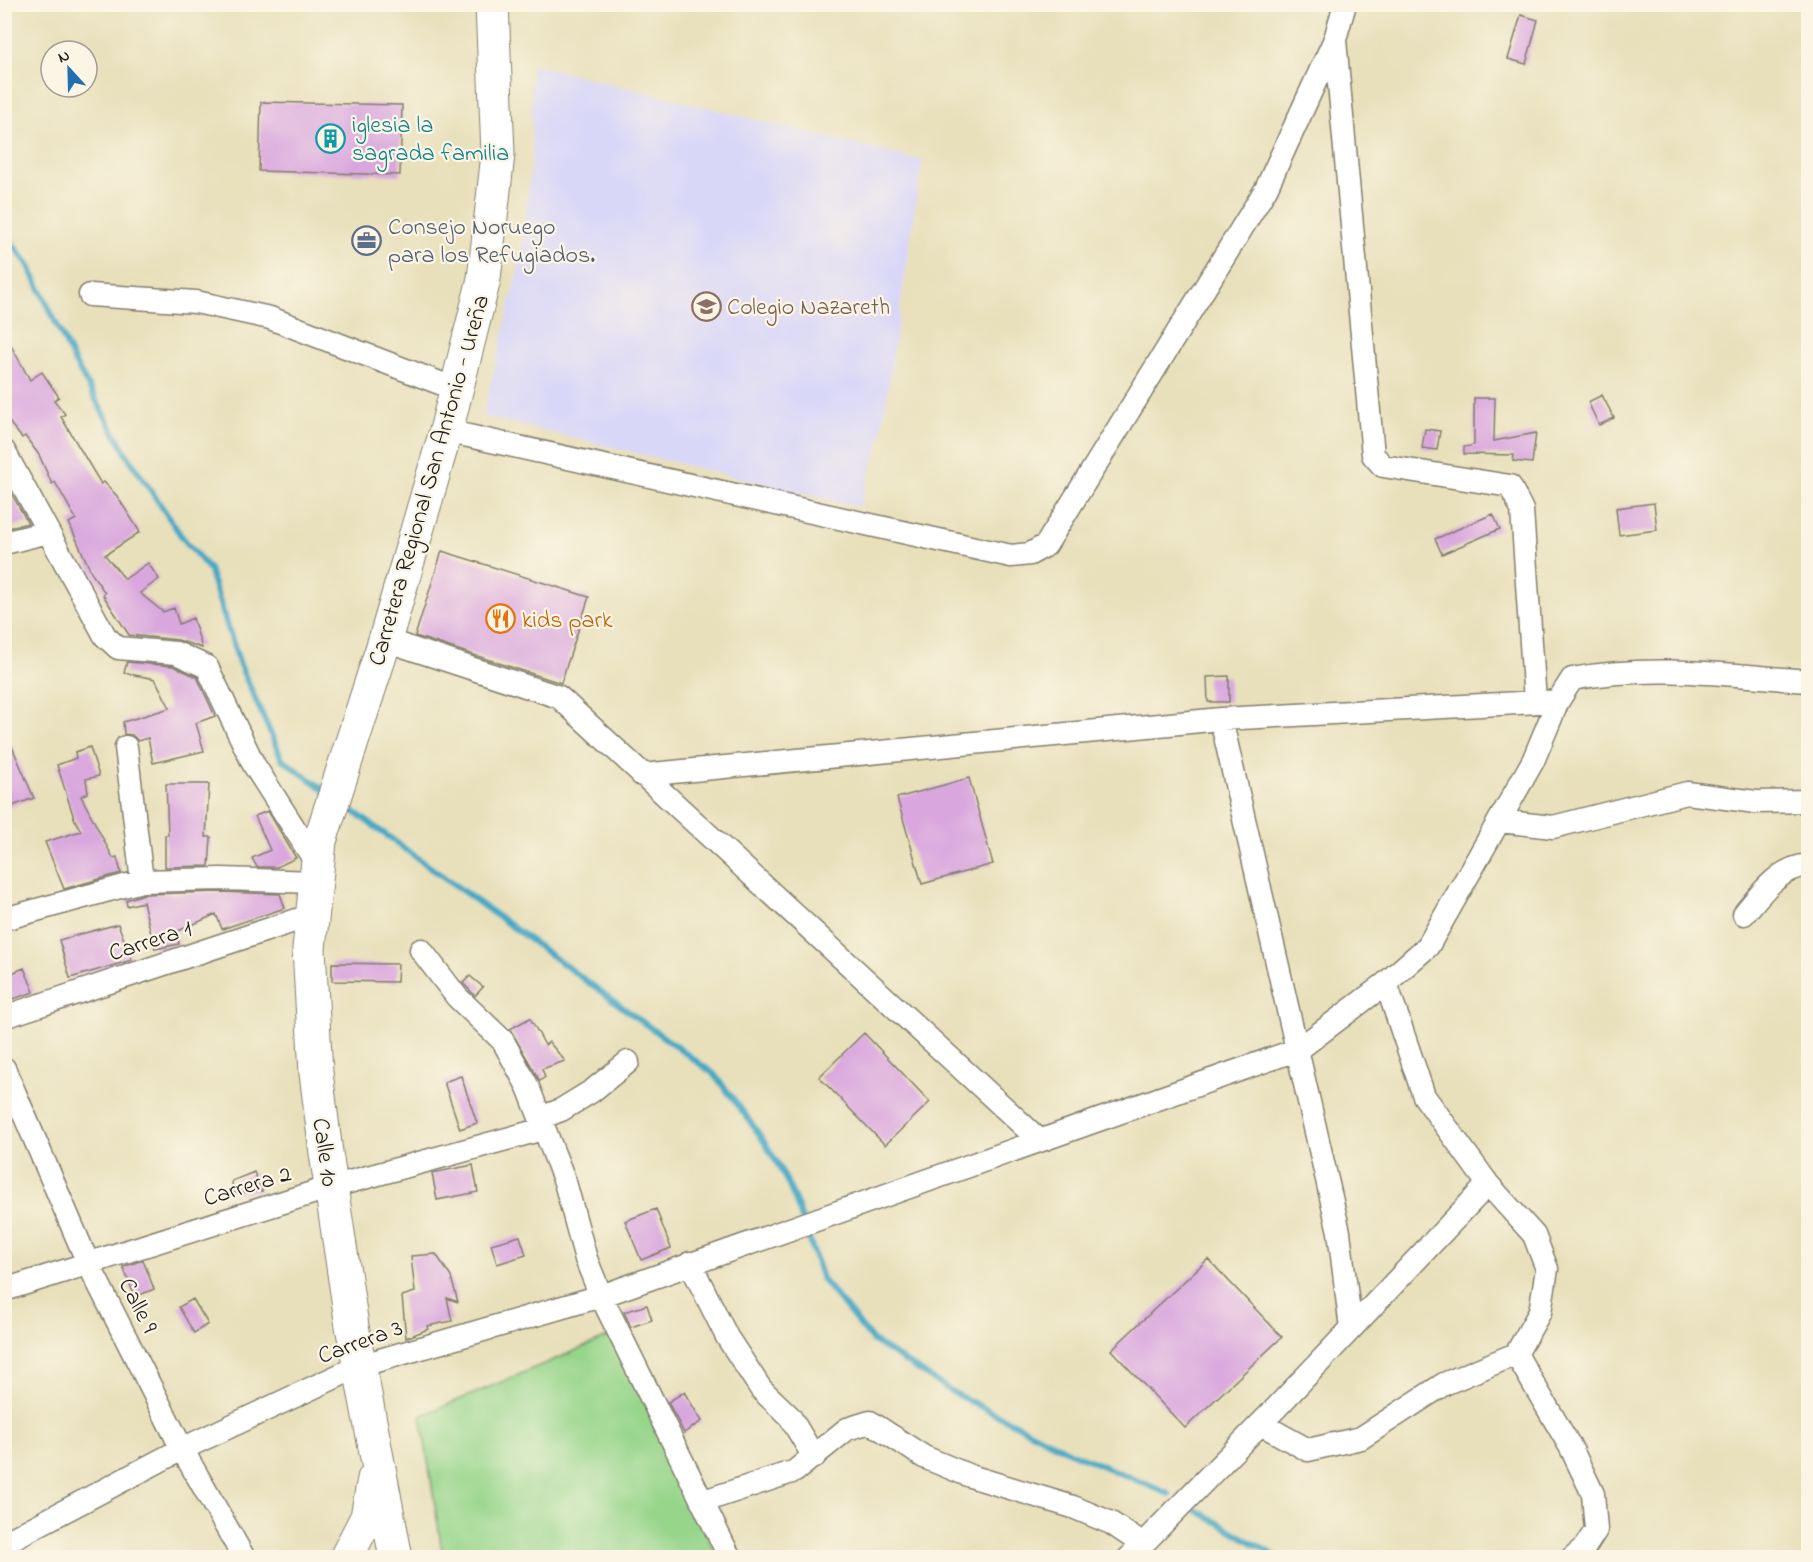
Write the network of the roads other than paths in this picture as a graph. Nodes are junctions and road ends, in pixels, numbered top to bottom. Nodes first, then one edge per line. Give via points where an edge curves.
1 (492, 4) edge
2 (1345, 4) edge
3 (1335, 39) junction
4 (90, 296) dead end
5 (458, 390) junction
6 (446, 431) junction
7 (4, 451) edge
8 (48, 532) junction
9 (4, 543) edge
10 (385, 640) junction
11 (1809, 681) edge
12 (1558, 701) junction
13 (1534, 702) junction
14 (1221, 719) junction
15 (126, 747) dead end
16 (642, 775) junction
17 (1809, 801) edge
18 (1499, 821) junction
19 (318, 862) junction
20 (1809, 865) edge
21 (142, 881) junction
22 (1744, 914) dead end
23 (312, 915) junction
24 (4, 919) edge
25 (421, 950) dead end
26 (1386, 983) junction
27 (4, 1017) edge
28 (1299, 1049) junction
29 (628, 1062) dead end
30 (4, 1068) edge
31 (541, 1123) junction
32 (1039, 1140) junction
33 (1488, 1184) junction
34 (331, 1187) junction
35 (88, 1263) junction
36 (690, 1263) junction
37 (4, 1290) edge
38 (601, 1296) junction
39 (1351, 1329) junction
40 (1516, 1354) junction
41 (359, 1366) junction
42 (1261, 1424) junction
43 (182, 1449) junction
44 (814, 1457) junction
45 (376, 1460) junction
46 (704, 1501) junction
47 (4, 1543) edge
48 (1136, 1551) edge
49 (4, 1553) edge
50 (7, 1557) edge
51 (244, 1557) edge
52 (346, 1557) edge
53 (396, 1557) edge
54 (730, 1557) edge
55 (1572, 1557) edge

1 - 5 main road, Carretera Regional San Antonio - Ureña via 498,154 484,279
2 - 3 street
3 - 6 street via 1266,189 1046,545 1030,554 1011,556
3 - 13 street via 1373,455 1383,466 1510,486 1522,510
4 - 5 street via 196,302 270,318
5 - 6 main road, Carretera Regional San Antonio - Ureña
6 - 10 main road, Carretera Regional San Antonio - Ureña
7 - 8 street
8 - 9 street
8 - 19 street via 110,642 118,648 176,653 207,667 254,765
10 - 16 street via 559,697
10 - 19 main road, Carretera Regional San Antonio - Ureña
11 - 12 street, Carrera 3 via 1692,672 1611,671 1572,679
12 - 13 street
12 - 18 street, Carrera 3 via 1533,761
13 - 14 street
14 - 16 street
14 - 28 street
15 - 21 street
16 - 32 street
17 - 18 street via 1756,802 1688,793 1553,827
18 - 26 street, Carrera 3 via 1428,946
19 - 21 street via 221,879
19 - 23 main road, Calle 10
20 - 22 street via 1768,883
21 - 24 street
23 - 27 street, Carrera 1
23 - 34 main road, Calle 10 via 311,1009
25 - 31 street via 457,997 503,1041 528,1087
26 - 28 street, Carrera 3
26 - 33 street via 1424,1096
28 - 32 street, Carrera 3
28 - 39 street via 1339,1232
29 - 31 street, Carrera 2 via 592,1091
30 - 35 street, Calle 9
31 - 34 street, Carrera 2
31 - 38 street via 565,1182 586,1259
32 - 36 street, Carrera 3
33 - 39 street
33 - 40 street via 1534,1235 1547,1269 1540,1312
34 - 35 street, Carrera 2
34 - 41 main road, Calle 10
35 - 37 street, Carrera 2
35 - 43 street, Calle 9
36 - 38 street, Carrera 3
36 - 44 street via 727,1337 761,1389 790,1417
38 - 41 street, Carrera 3
38 - 46 street
39 - 42 street
40 - 42 street via 1444,1384 1361,1438 1308,1450
40 - 55 street via 1593,1494 1596,1530 1585,1547
41 - 43 street, Carrera 3
41 - 45 main road, Calle 10
42 - 48 street
43 - 47 street, Carrera 3
43 - 51 street, Calle 9
44 - 46 street via 795,1471
44 - 48 street via 847,1429 870,1422 924,1457 1111,1523
45 - 52 main road, Calle 10 via 367,1517
45 - 53 main road, Calle 10
46 - 54 street
49 - 50 street

